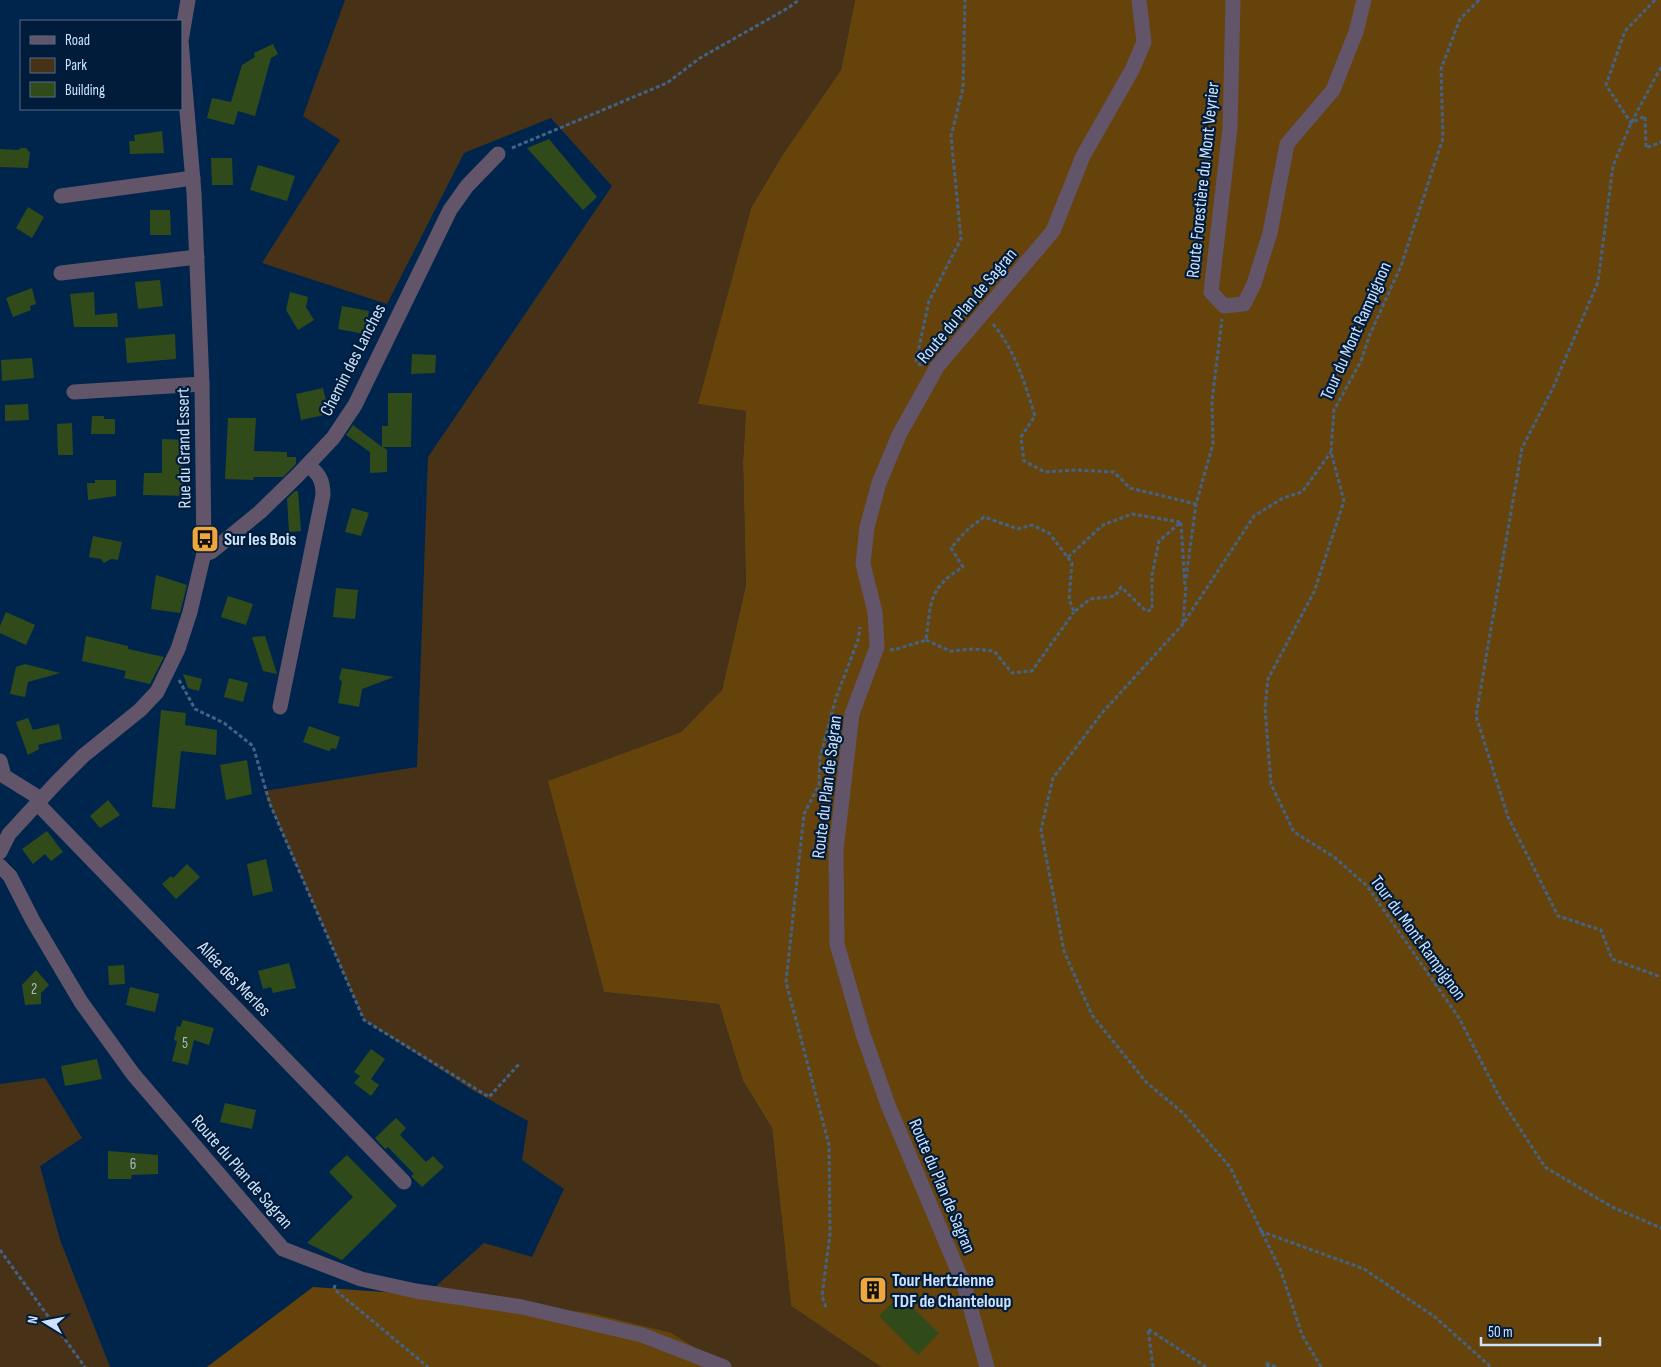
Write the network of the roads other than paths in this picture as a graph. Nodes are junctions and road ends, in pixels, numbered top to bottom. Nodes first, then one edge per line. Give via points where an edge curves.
1 (188, 0) edge
2 (1139, 0) edge
3 (1233, 0) edge
4 (1364, 0) edge
5 (182, 35) edge
6 (182, 52) edge
7 (498, 154) road end
8 (193, 178) junction
9 (61, 196) dead end
10 (197, 257) junction
11 (61, 273) dead end
12 (202, 384) junction
13 (74, 392) dead end
14 (308, 465) junction
15 (204, 553) junction
16 (280, 707) dead end
17 (0, 761) edge
18 (39, 801) junction
19 (0, 852) edge
20 (0, 866) edge
21 (404, 1182) dead end
22 (724, 1367) edge
23 (987, 1367) edge

1 - 5 street, Rue du Grand Essert
2 - 23 street, Route du Plan de Sagran via 1144,42 1132,70 1083,156 1053,231 984,314 963,334 932,375 899,435 879,483 867,527 863,564 875,612 877,647 852,714 836,850 837,944 888,1105 964,1285
3 - 4 street, Route Forestière du Mont Veyrier via 1230,128 1211,292 1224,306 1244,304 1254,284 1270,233 1287,144 1333,90 1356,32
6 - 8 street, Rue du Grand Essert
7 - 14 street, Chemin des Lanches via 467,186 450,210 355,405 333,438
8 - 9 street
8 - 10 street, Rue du Grand Essert
10 - 11 street
10 - 12 street, Rue du Grand Essert
12 - 13 street
12 - 15 street, Rue du Grand Essert
14 - 15 street, Chemin des Lanches via 260,512 211,552
14 - 16 street via 319,474 323,495
15 - 18 street, Rue du Grand Essert via 190,612 157,692 83,756
17 - 18 street, Allée des Merles via 4,776
18 - 19 street, Rue du Grand Essert via 9,834
18 - 21 street, Allée des Merles
20 - 22 street, Route du Plan de Sagran via 10,876 81,1002 134,1074 283,1249 361,1279 522,1307 642,1335

